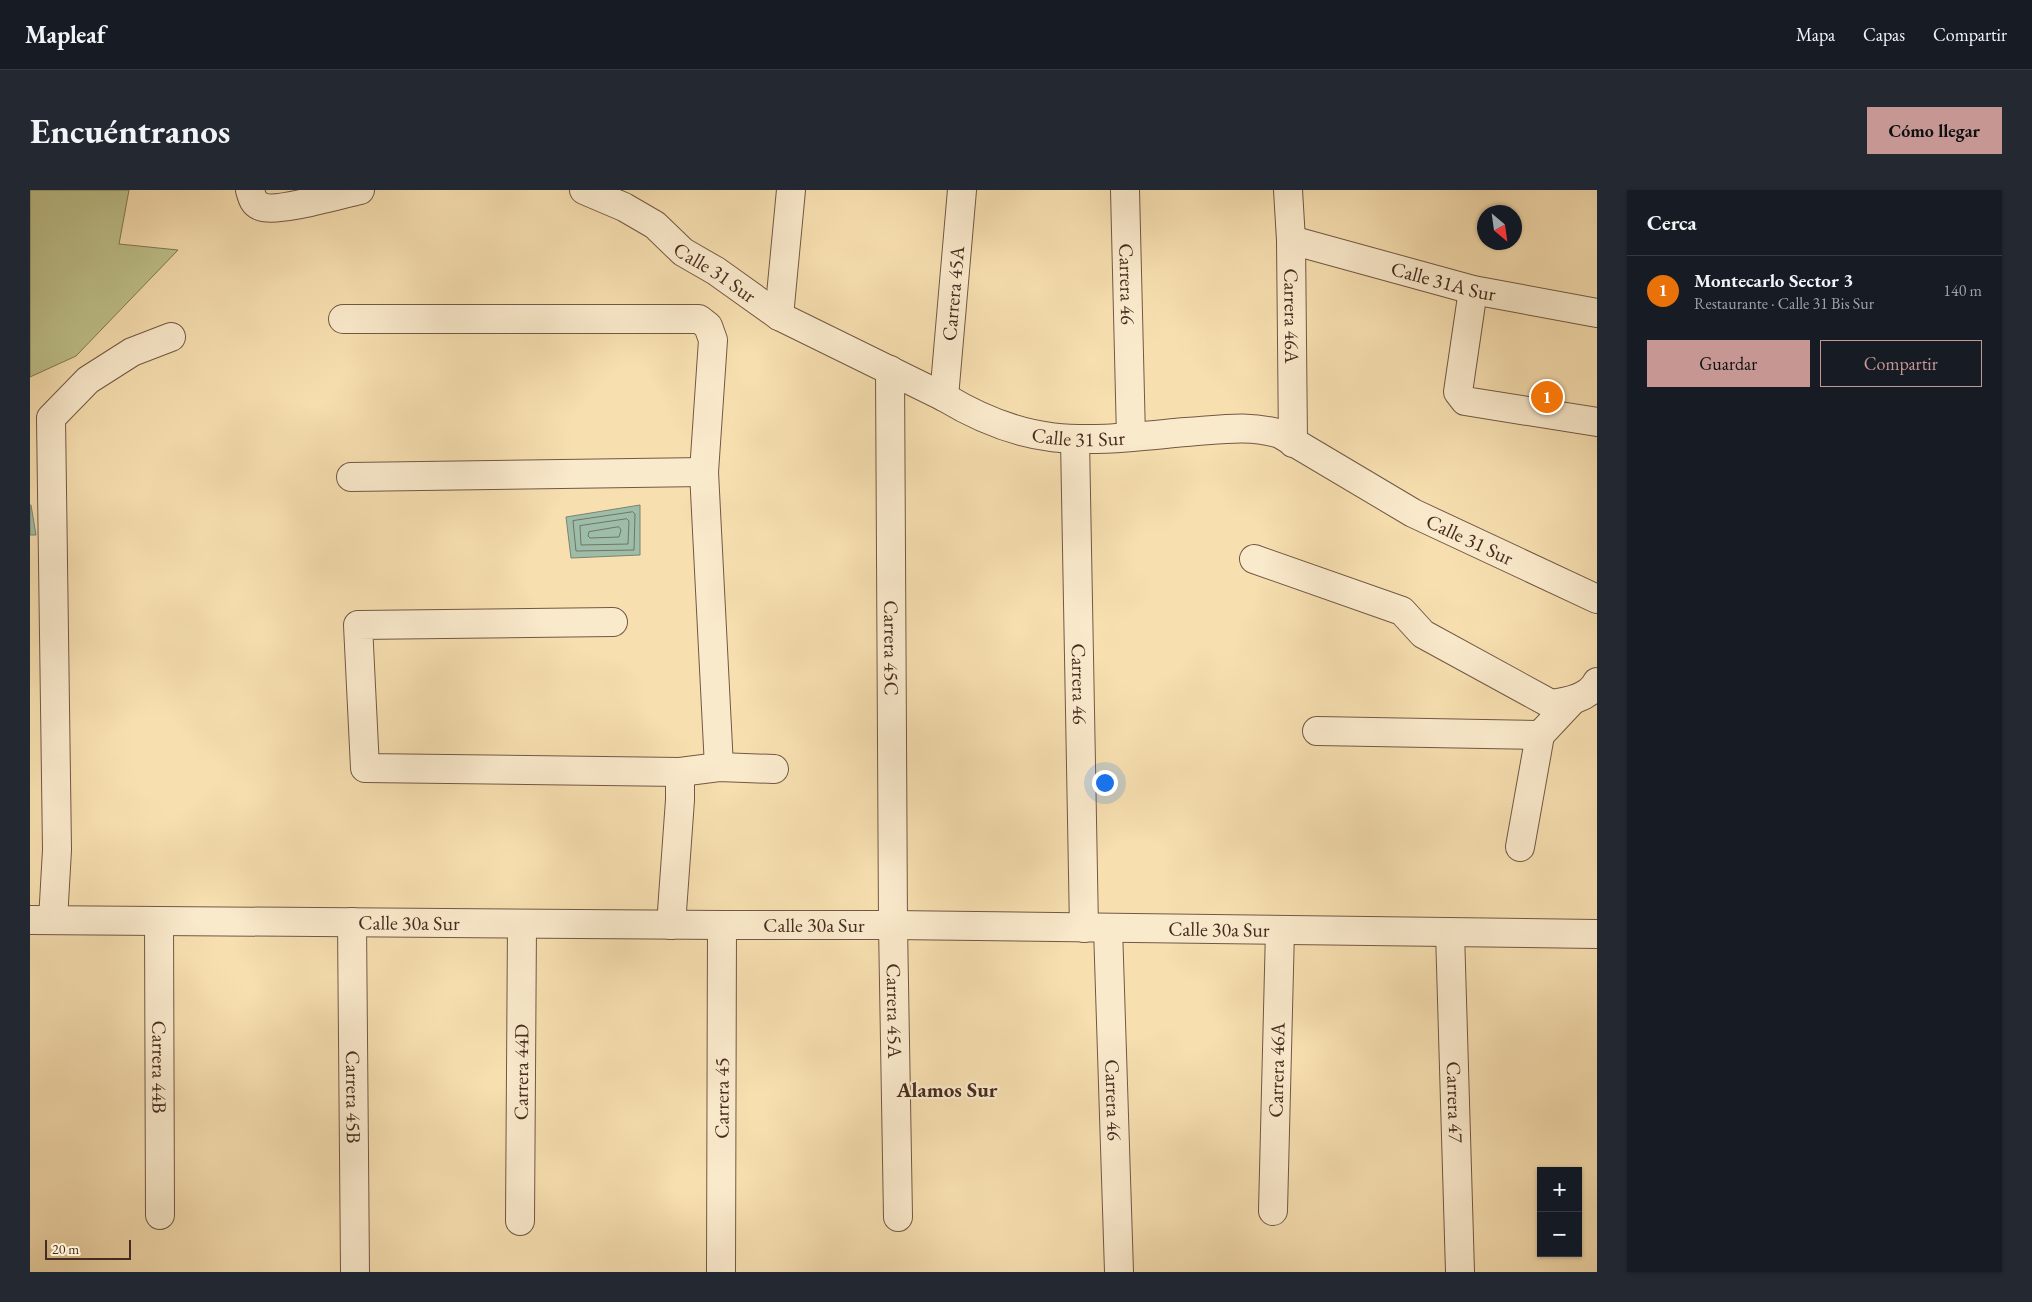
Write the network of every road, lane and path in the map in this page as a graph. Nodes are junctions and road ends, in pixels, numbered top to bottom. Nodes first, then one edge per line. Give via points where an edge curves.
1 (250, 190) edge
2 (360, 190) edge
3 (584, 190) edge
4 (791, 190) edge
5 (962, 190) edge
6 (1125, 190) edge
7 (1288, 190) edge
8 (1291, 240) junction
9 (1473, 290) junction
10 (1597, 313) edge
11 (779, 316) junction
12 (344, 319) dead end
13 (171, 337) dead end
14 (890, 370) junction
15 (944, 397) junction
16 (1597, 422) edge
17 (1131, 437) junction
18 (1075, 440) junction
19 (1294, 443) junction
20 (704, 472) junction
21 (351, 477) dead end
22 (1254, 559) dead end
23 (1597, 599) edge
24 (614, 622) dead end
25 (1597, 682) edge
26 (1571, 702) junction
27 (1317, 731) dead end
28 (1540, 735) junction
29 (719, 766) junction
30 (774, 769) dead end
31 (680, 772) junction
32 (1520, 847) dead end
33 (42, 920) edge
34 (159, 921) junction
35 (352, 922) junction
36 (522, 924) junction
37 (671, 925) junction
38 (722, 925) junction
39 (893, 925) junction
40 (1096, 928) junction
41 (1280, 930) junction
42 (1450, 932) junction
43 (1597, 934) edge
44 (1272, 1211) dead end
45 (160, 1215) dead end
46 (898, 1217) dead end
47 (520, 1222) dead end
48 (355, 1272) edge
49 (721, 1272) edge
50 (1119, 1272) edge
51 (1460, 1272) edge

1 - 2 street via 254,202 262,207 278,208
3 - 11 street, Calle 31 Sur via 655,225 682,252 724,276
4 - 11 street
5 - 15 street, Carrera 45A
6 - 17 street, Carrera 46
7 - 8 street, Carrera 46A
8 - 9 street, Calle 31A Sur
8 - 19 street, Carrera 46A
9 - 10 street, Calle 31A Sur
9 - 16 street via 1458,392 1465,401
11 - 14 street, Calle 31 Sur
12 - 20 street via 699,319 708,326 713,340
13 - 33 street via 132,352 88,380 51,418 57,850
14 - 15 street, Calle 31 Sur
14 - 39 street, Carrera 45C
15 - 18 street, Calle 31 Sur via 994,423 1020,432
17 - 18 street, Calle 31 Sur
17 - 19 street, Calle 31 Sur via 1248,427 1280,434
18 - 40 street, Carrera 46
19 - 23 street, Calle 31 Sur via 1413,513
20 - 21 street
20 - 29 street
22 - 26 street via 1402,611 1424,634 1552,704
24 - 31 street via 358,625 365,768
25 - 26 street via 1595,687
26 - 28 street
27 - 28 street
28 - 32 street
29 - 30 street
29 - 31 street
31 - 37 street
33 - 34 street, Calle 30a Sur
34 - 35 street, Calle 30a Sur
34 - 45 street, Carrera 44B
35 - 36 street, Calle 30a Sur
35 - 48 street, Carrera 45B
36 - 37 street, Calle 30a Sur
36 - 47 street, Carrera 44D
37 - 38 street, Calle 30a Sur
38 - 39 street, Calle 30a Sur
38 - 49 street, Carrera 45
39 - 40 street, Calle 30a Sur
39 - 46 street, Carrera 45A
40 - 41 street, Calle 30a Sur
40 - 50 street, Carrera 46
41 - 42 street, Calle 30a Sur
41 - 44 street, Carrera 46A
42 - 43 street, Calle 30a Sur
42 - 51 street, Carrera 47

